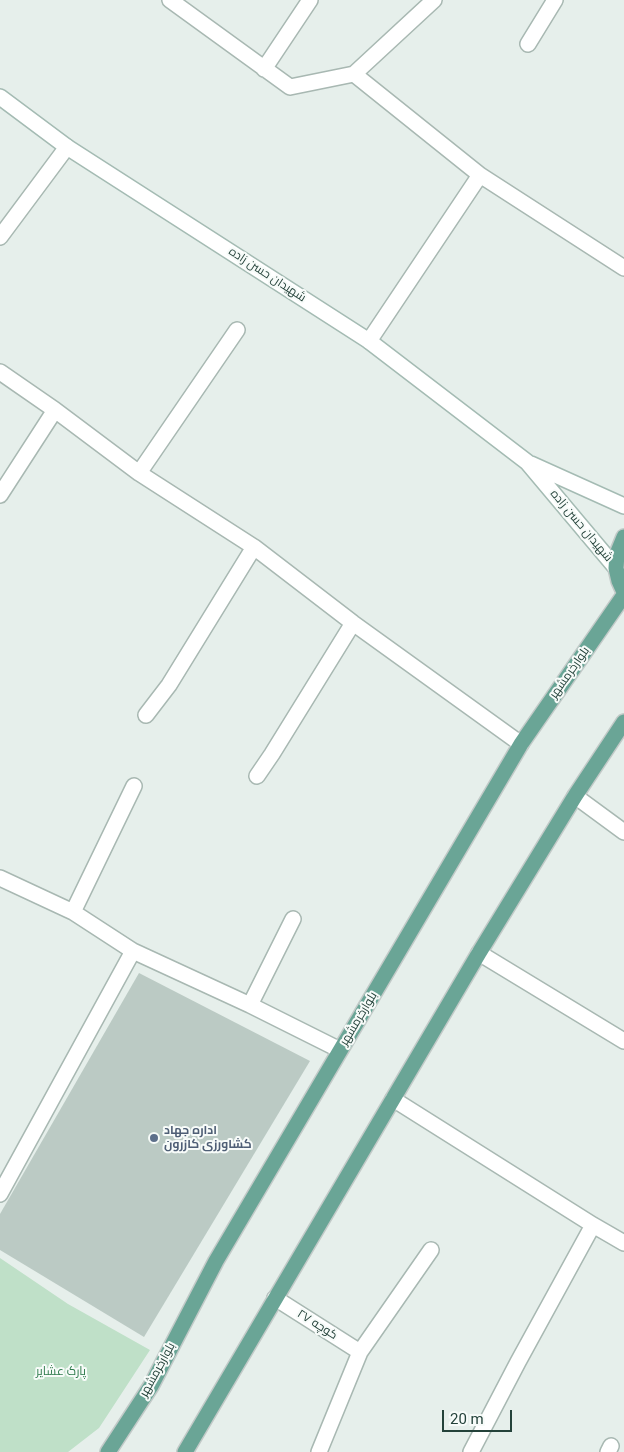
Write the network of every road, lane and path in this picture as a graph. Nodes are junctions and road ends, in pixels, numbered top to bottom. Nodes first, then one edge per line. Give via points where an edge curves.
1 (170, 0) edge
2 (310, 0) edge
3 (434, 0) edge
4 (555, 0) edge
5 (528, 44) dead end
6 (264, 69) junction
7 (354, 74) junction
8 (0, 97) edge
9 (67, 147) junction
10 (480, 175) junction
11 (0, 236) edge
12 (624, 268) edge
13 (237, 330) dead end
14 (369, 341) junction
15 (0, 372) edge
16 (55, 410) junction
17 (527, 462) junction
18 (139, 473) junction
19 (0, 495) edge
20 (624, 506) edge
21 (624, 537) edge
22 (254, 547) junction
23 (616, 568) junction
24 (624, 593) edge
25 (353, 624) junction
26 (146, 715) dead end
27 (624, 722) edge
28 (521, 744) junction
29 (257, 776) dead end
30 (134, 786) dead end
31 (575, 796) junction
32 (624, 832) edge
33 (0, 878) edge
34 (73, 912) junction
35 (293, 919) dead end
36 (133, 951) junction
37 (479, 953) junction
38 (250, 1005) junction
39 (624, 1041) edge
40 (340, 1050) junction
41 (393, 1099) junction
42 (0, 1194) edge
43 (593, 1226) junction
44 (624, 1243) edge
45 (431, 1250) dead end
46 (275, 1298) junction
47 (360, 1352) junction
48 (478, 1450) edge
49 (108, 1452) edge
50 (185, 1452) edge
51 (319, 1452) edge

1 - 6 street
2 - 6 street
3 - 7 street
4 - 5 street
6 - 7 street via 290,88
7 - 10 street
8 - 9 street, شهیدان حسن زاده
9 - 11 street
9 - 14 street, شهیدان حسن زاده
10 - 12 street
10 - 14 street
13 - 18 street
14 - 17 street, شهیدان حسن زاده
15 - 16 street
16 - 18 street
16 - 19 street
17 - 20 street, شهیدان حسن زاده
17 - 23 street, شهیدان حسن زاده
18 - 22 street
21 - 23 main road via 617,554
22 - 25 street
22 - 26 street via 169,685
23 - 24 main road
24 - 28 main road, بلوارخرمشهر
25 - 28 street
25 - 29 street
27 - 31 main road
28 - 40 main road, بلوارخرمشهر
30 - 34 street
31 - 32 street
31 - 37 main road
33 - 34 street
34 - 36 street
35 - 38 street
36 - 38 street
36 - 42 street
37 - 39 street
37 - 41 main road
38 - 40 street
40 - 49 main road, بلوارخرمشهر via 216,1261 151,1386
41 - 43 street
41 - 46 main road
43 - 44 street
43 - 48 street via 518,1362
45 - 47 street
46 - 47 street, کوچه ۲۷
46 - 50 main road
47 - 51 street

